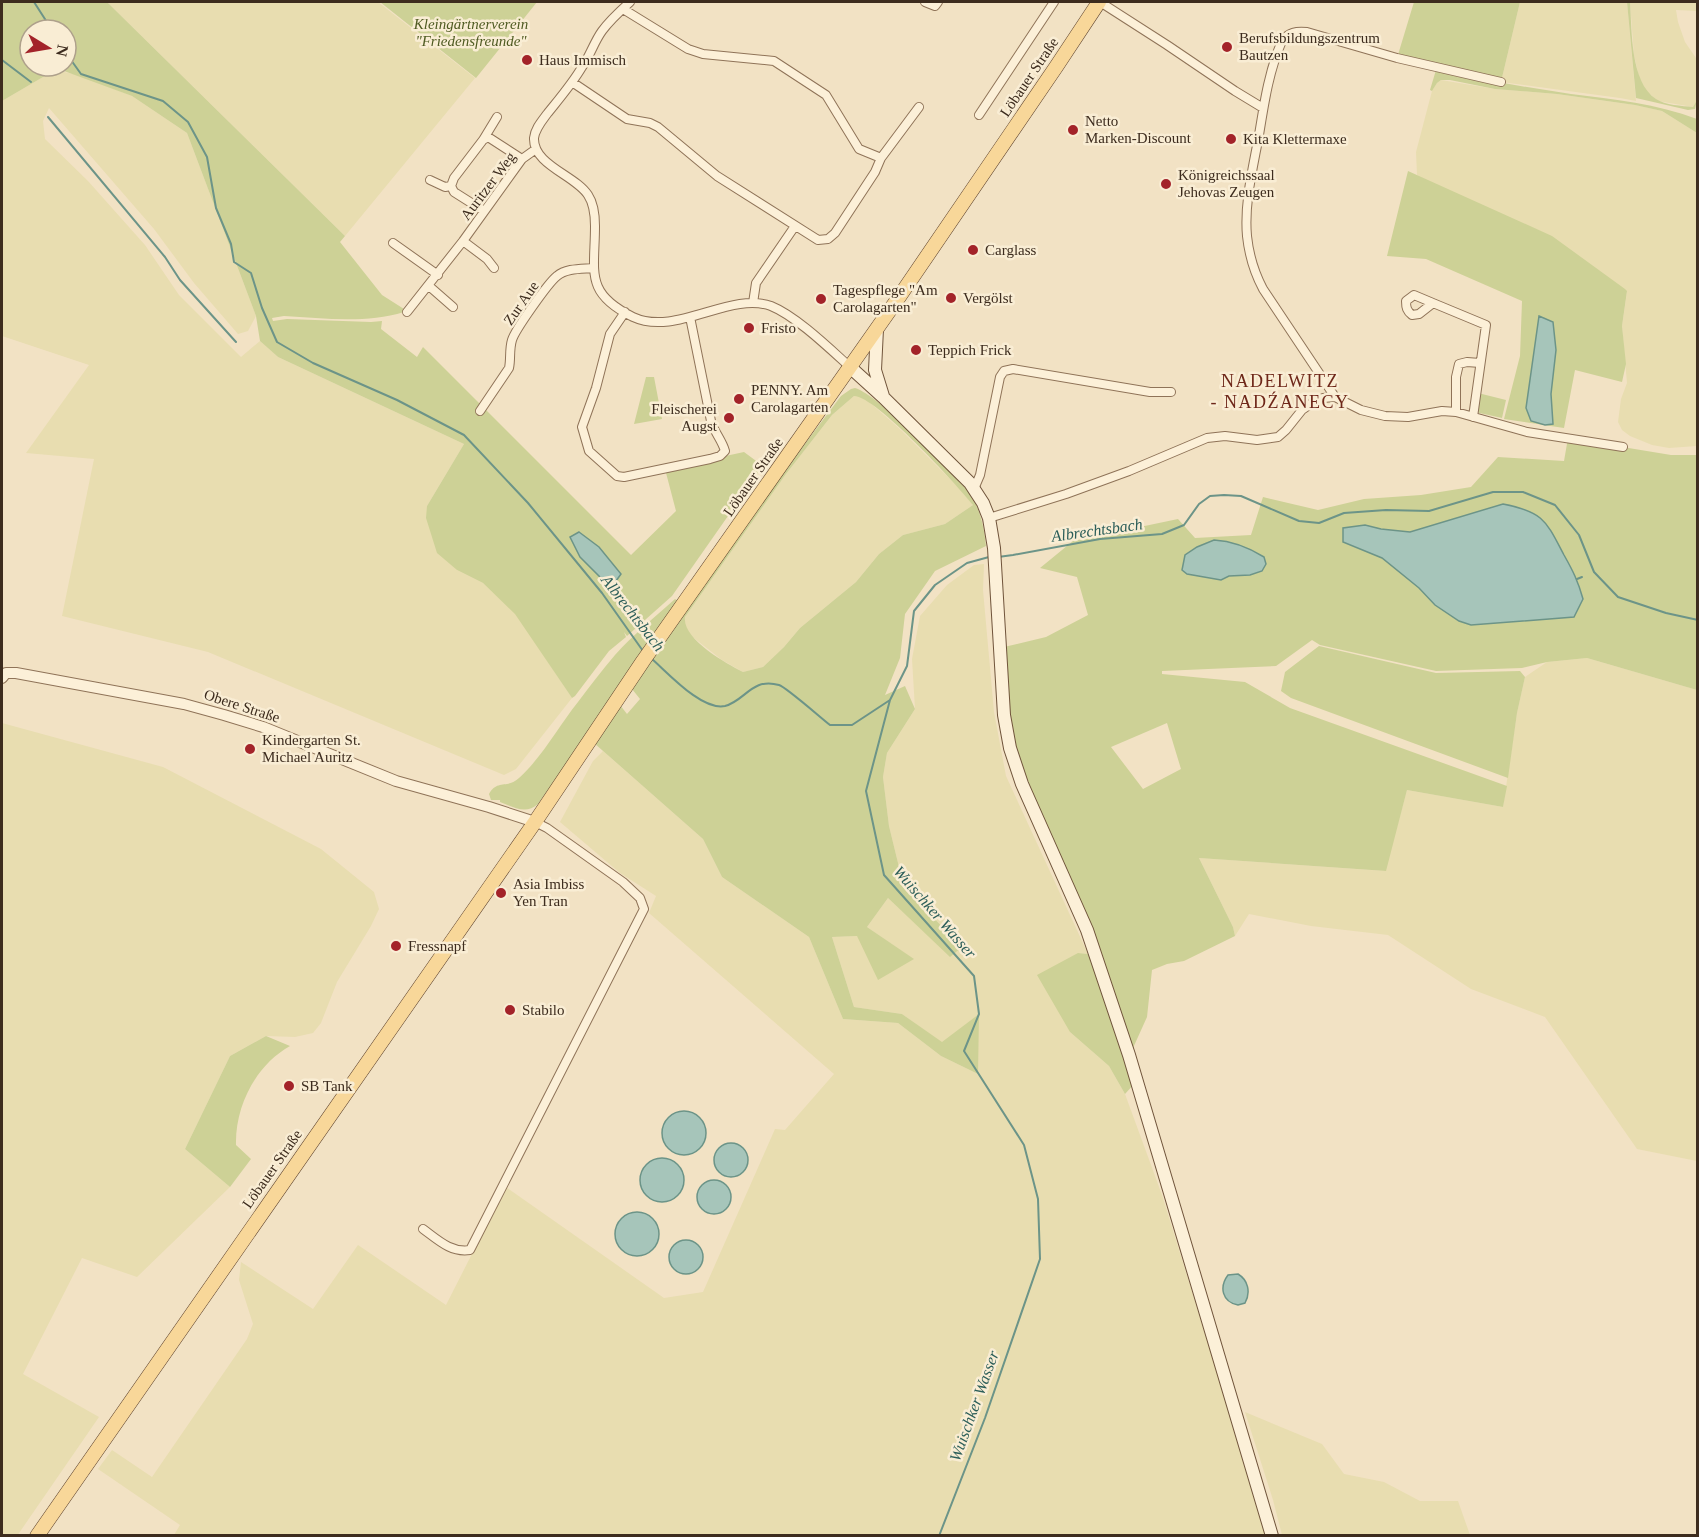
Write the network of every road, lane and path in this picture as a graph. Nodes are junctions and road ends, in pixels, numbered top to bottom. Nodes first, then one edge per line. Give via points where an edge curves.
1 (630, 2) edge
2 (925, 2) edge
3 (1054, 2) edge
4 (1099, 2) edge
5 (937, 4) edge
6 (622, 9) junction
7 (572, 82) junction
8 (1501, 82) dead end
9 (919, 107) dead end
10 (1263, 108) junction
11 (979, 115) dead end
12 (497, 117) dead end
13 (483, 140) junction
14 (536, 149) junction
15 (881, 158) junction
16 (522, 159) junction
17 (430, 180) dead end
18 (451, 186) junction
19 (484, 212) junction
20 (795, 226) junction
21 (463, 241) junction
22 (393, 243) dead end
23 (494, 268) dead end
24 (593, 268) junction
25 (438, 275) junction
26 (429, 286) junction
27 (753, 303) junction
28 (1433, 303) dead end
29 (453, 307) dead end
30 (407, 312) dead end
31 (625, 312) junction
32 (690, 316) junction
33 (877, 329) junction
34 (1480, 363) junction
35 (850, 367) junction
36 (1171, 392) dead end
37 (883, 397) junction
38 (1335, 397) junction
39 (480, 411) dead end
40 (1456, 412) junction
41 (1473, 417) junction
42 (1623, 447) dead end
43 (974, 489) junction
44 (989, 518) junction
45 (2, 678) edge
46 (535, 822) junction
47 (423, 1229) dead end
48 (37, 1536) edge
49 (1272, 1536) edge

1 - 6 street
2 - 5 street
3 - 11 street
4 - 10 street
4 - 33 main road, Löbauer Straße
6 - 7 street via 602,32
6 - 15 street via 687,49 774,61 826,95 860,149
7 - 14 street via 536,131
7 - 20 street via 627,119 658,127 717,177
8 - 10 street via 1298,31 1282,41
9 - 15 street
10 - 38 street via 1249,197 1250,255 1263,289
12 - 13 street
13 - 16 street via 495,140
13 - 18 street
14 - 16 street, Auritzer Weg
14 - 24 street via 540,157 589,196 595,215
15 - 20 street via 831,236 818,240
16 - 19 street, Auritzer Weg
17 - 18 street
18 - 19 street
19 - 21 street, Auritzer Weg
20 - 27 street via 756,283
21 - 23 street, Auritzer Weg
21 - 25 street, Auritzer Weg
22 - 25 street
24 - 31 street via 602,294
24 - 39 street, Zur Aue via 557,275 515,331 509,368
25 - 26 street, Auritzer Weg
26 - 29 street
26 - 30 street, Auritzer Weg
27 - 32 street
27 - 35 street via 780,310
28 - 34 street via 1486,325
31 - 32 street via 651,322
31 - 32 street via 610,334 582,427 589,450 617,476 624,477 710,459 725,451 711,421
33 - 35 main road, Löbauer Straße
33 - 37 main road via 875,370
34 - 40 street via 1459,364
34 - 41 street
35 - 37 main road
35 - 46 main road, Löbauer Straße
36 - 43 street via 1004,371
37 - 43 main road
38 - 40 street via 1385,416
38 - 44 street via 1312,403 1278,437 1207,438 1129,471
40 - 41 street
41 - 42 street via 1527,432
43 - 44 main road
44 - 49 main road via 1004,716 1010,748 1086,930 1130,1055
45 - 46 street, Obere Straße via 16,672 194,706 263,727 396,781
46 - 47 street via 623,882 640,898 644,909 470,1250 451,1248
46 - 48 main road, Löbauer Straße

